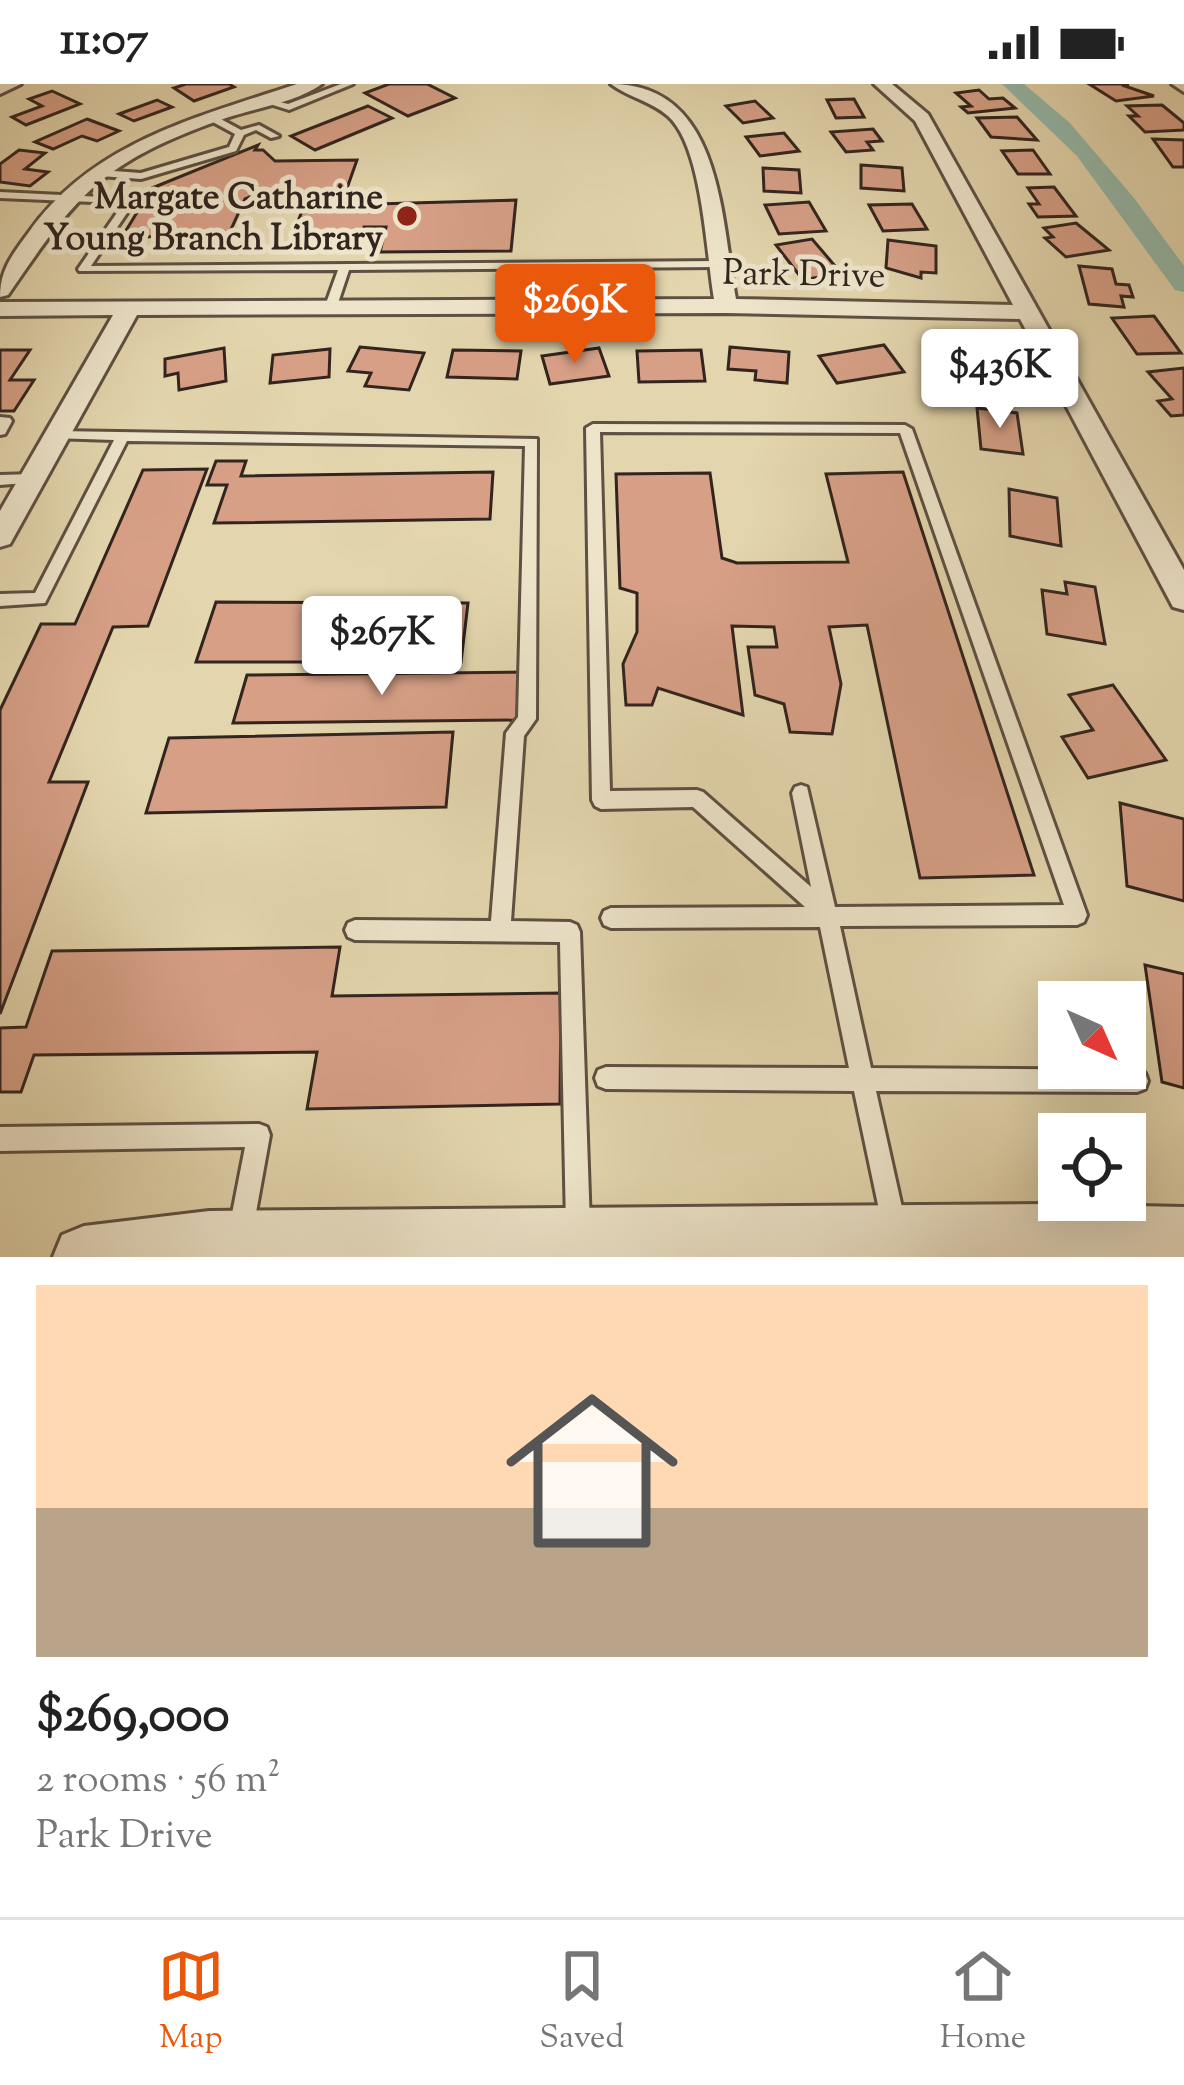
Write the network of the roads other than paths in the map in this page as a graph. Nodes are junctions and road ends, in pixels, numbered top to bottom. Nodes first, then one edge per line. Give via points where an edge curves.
1 (14, 84) edge
2 (314, 84) edge
3 (350, 84) edge
4 (619, 84) edge
5 (882, 84) edge
6 (0, 89) edge
7 (264, 101) junction
8 (214, 118) junction
9 (240, 133) junction
10 (274, 136) dead end
11 (100, 172) junction
12 (70, 196) junction
13 (3, 199) edge
14 (718, 264) junction
15 (345, 266) junction
16 (0, 290) edge
17 (726, 306) junction
18 (0, 309) edge
19 (330, 309) junction
20 (128, 310) junction
21 (1030, 312) junction
22 (0, 421) edge
23 (0, 430) edge
24 (57, 435) junction
25 (123, 436) junction
26 (33, 479) junction
27 (0, 480) edge
28 (0, 536) edge
29 (1184, 598) edge
30 (0, 601) edge
31 (801, 793) dead end
32 (831, 917) junction
33 (611, 918) dead end
34 (500, 928) junction
35 (356, 930) dead end
36 (606, 1078) dead end
37 (860, 1078) junction
38 (1038, 1080) edge
39 (0, 1139) edge
40 (1184, 1238) edge
41 (578, 1239) junction
42 (238, 1241) junction
43 (899, 1247) edge
44 (84, 1257) edge

1 - 6 street
2 - 7 street
3 - 7 lane via 289,106
4 - 14 street via 683,122 696,148
5 - 21 street via 922,118
7 - 8 street
8 - 9 lane
8 - 11 street
9 - 10 lane via 256,127
9 - 11 lane via 233,149 165,171
11 - 12 street
12 - 13 lane
12 - 15 lane via 126,207 82,269
12 - 16 street
14 - 15 lane
14 - 17 street
15 - 19 lane
17 - 19 street, Park Drive
17 - 21 street, Park Drive
18 - 20 street, Park Drive
19 - 20 street, Park Drive
20 - 24 street
21 - 29 street
22 - 23 lane
24 - 25 lane
24 - 26 street
25 - 30 lane via 40,599
25 - 34 lane via 532,442 527,719 515,733
26 - 27 lane
26 - 28 street
31 - 32 lane
32 - 32 lane via 1077,915 904,429 593,428 601,800 697,798
32 - 33 lane
32 - 37 lane
34 - 35 lane
34 - 41 lane via 569,932
36 - 37 lane
37 - 38 lane
37 - 43 lane
39 - 42 lane via 259,1135
40 - 43 street
41 - 42 street
41 - 43 street
42 - 44 street

